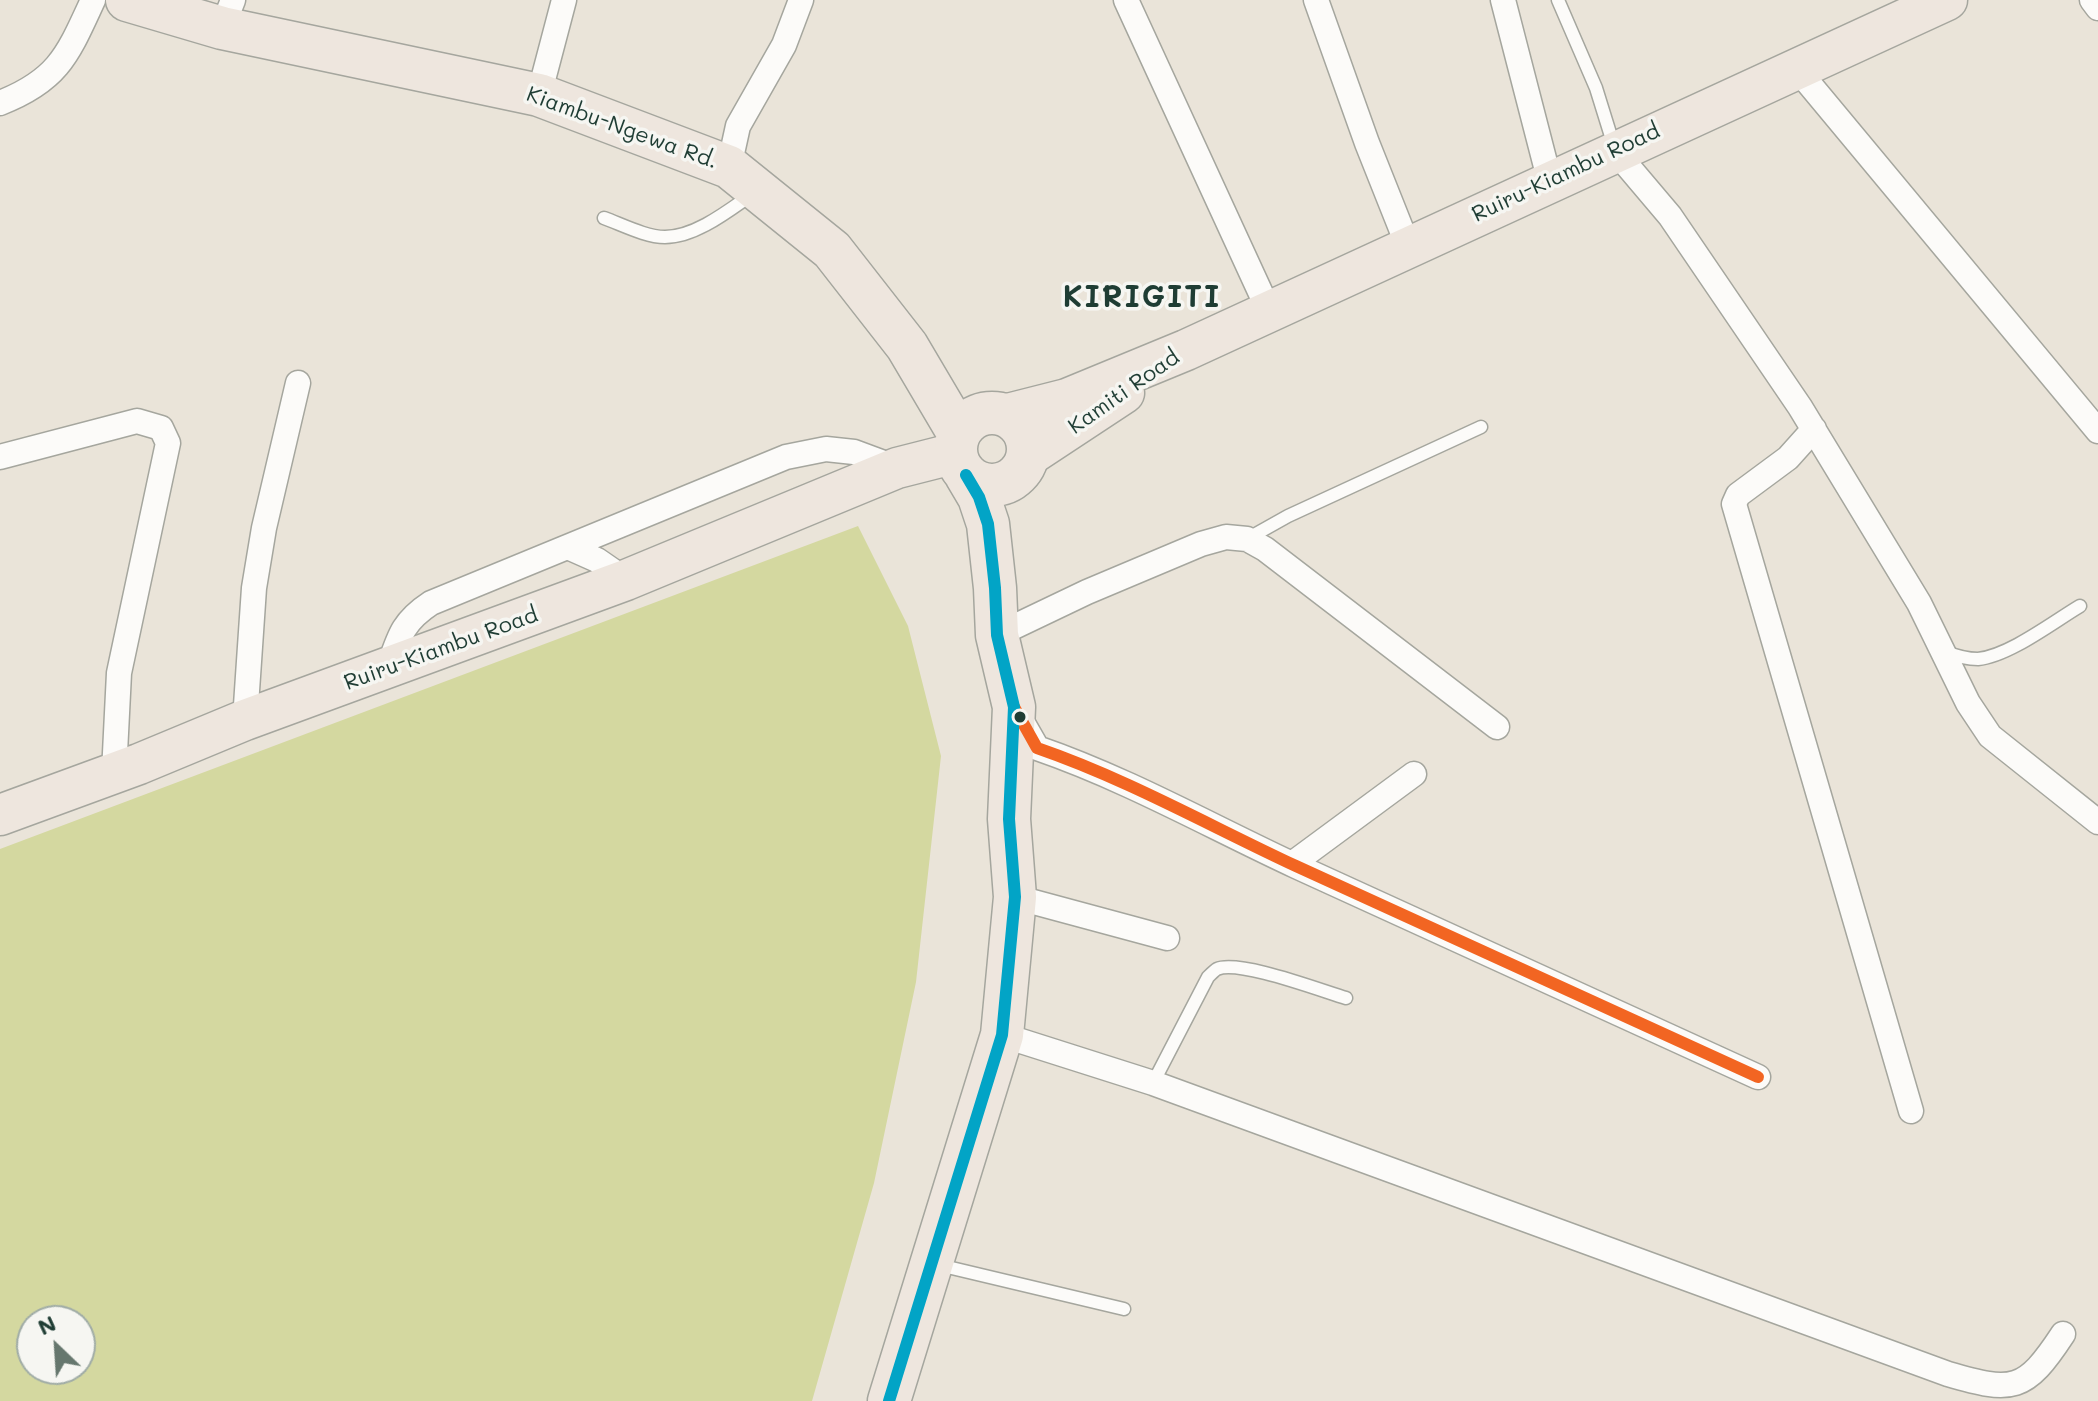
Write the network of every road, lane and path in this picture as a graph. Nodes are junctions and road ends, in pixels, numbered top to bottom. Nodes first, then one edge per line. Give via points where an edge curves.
1 (93, 0) edge
2 (127, 0) edge
3 (564, 0) edge
4 (801, 0) edge
5 (1126, 0) edge
6 (1316, 0) edge
7 (1503, 0) edge
8 (1558, 0) edge
9 (1947, 0) edge
10 (2092, 0) edge
11 (2098, 8) edge
12 (227, 14) edge
13 (1796, 68) junction
14 (539, 95) junction
15 (0, 103) edge
16 (1615, 151) junction
17 (743, 179) junction
18 (1550, 182) junction
19 (604, 218) dead end
20 (1408, 246) junction
21 (1269, 311) junction
22 (1186, 350) junction
23 (298, 383) dead end
24 (1481, 427) dead end
25 (1814, 429) junction
26 (2098, 431) edge
27 (974, 438) junction
28 (0, 457) edge
29 (1024, 465) junction
30 (888, 471) junction
31 (1247, 539) junction
32 (570, 548) junction
33 (626, 580) junction
34 (2080, 606) dead end
35 (996, 625) junction
36 (1943, 651) junction
37 (388, 669) junction
38 (1014, 707) junction
39 (245, 720) junction
40 (1497, 727) dead end
41 (114, 773) junction
42 (1414, 774) dead end
43 (0, 815) edge
44 (2098, 822) edge
45 (1292, 864) junction
46 (1015, 897) junction
47 (1167, 938) dead end
48 (1346, 998) dead end
49 (1002, 1035) junction
50 (1758, 1077) dead end
51 (1153, 1083) junction
52 (1911, 1111) dead end
53 (932, 1263) junction
54 (1124, 1309) dead end
55 (2063, 1334) dead end
56 (889, 1401) edge

1 - 15 street via 52,74
2 - 12 highway, Kiambu-Ngewa Rd.
3 - 14 street
4 - 17 street via 784,45 738,126
5 - 21 street
6 - 20 street
7 - 18 street
8 - 16 lane via 1596,88
9 - 13 main road, Ruiru-Kiambu Road
10 - 11 street
12 - 14 highway, Kiambu-Ngewa Rd.
13 - 16 main road, Ruiru-Kiambu Road
13 - 26 street
14 - 17 highway, Kiambu-Ngewa Rd.
16 - 18 main road, Ruiru-Kiambu Road
16 - 25 street via 1670,216
17 - 19 lane via 723,214 680,235 654,236
17 - 27 highway, Kiambu-Ngewa Rd. via 832,250
18 - 20 main road, Ruiru-Kiambu Road
20 - 21 main road, Ruiru-Kiambu Road
21 - 22 main road, Ruiru-Kiambu Road
22 - 27 main road, Kamiti Road
22 - 29 main road, Kamiti Road
23 - 39 street via 261,543
24 - 31 lane
25 - 36 street
25 - 52 street via 1734,504
27 - 29 highway via 1012,419 1024,432 1029,449
27 - 29 highway via 974,481 1004,483
27 - 30 main road, Kamiti Road
27 - 35 highway
28 - 41 street via 137,421 161,428 168,443 119,673
29 - 35 highway
30 - 32 street via 854,452 826,449 786,457
30 - 33 main road, Ruiru-Kiambu Road
31 - 35 street via 1226,537 1201,544
31 - 40 street
32 - 33 street
32 - 37 street via 431,603 403,627
33 - 37 main road, Ruiru-Kiambu Road
34 - 36 lane via 2002,652 1978,659
35 - 38 highway
36 - 44 street via 1990,736
37 - 39 main road, Ruiru-Kiambu Road
38 - 45 street via 1037,748 1171,804
38 - 46 highway via 1009,819
39 - 41 main road, Ruiru-Kiambu Road
41 - 43 main road, Ruiru-Kiambu Road
42 - 45 street
45 - 50 street
46 - 47 street
46 - 49 highway
48 - 51 lane via 1251,969 1216,969
49 - 51 street
49 - 53 highway
51 - 55 street via 1988,1386 2012,1386 2026,1379
53 - 54 lane
53 - 56 highway

